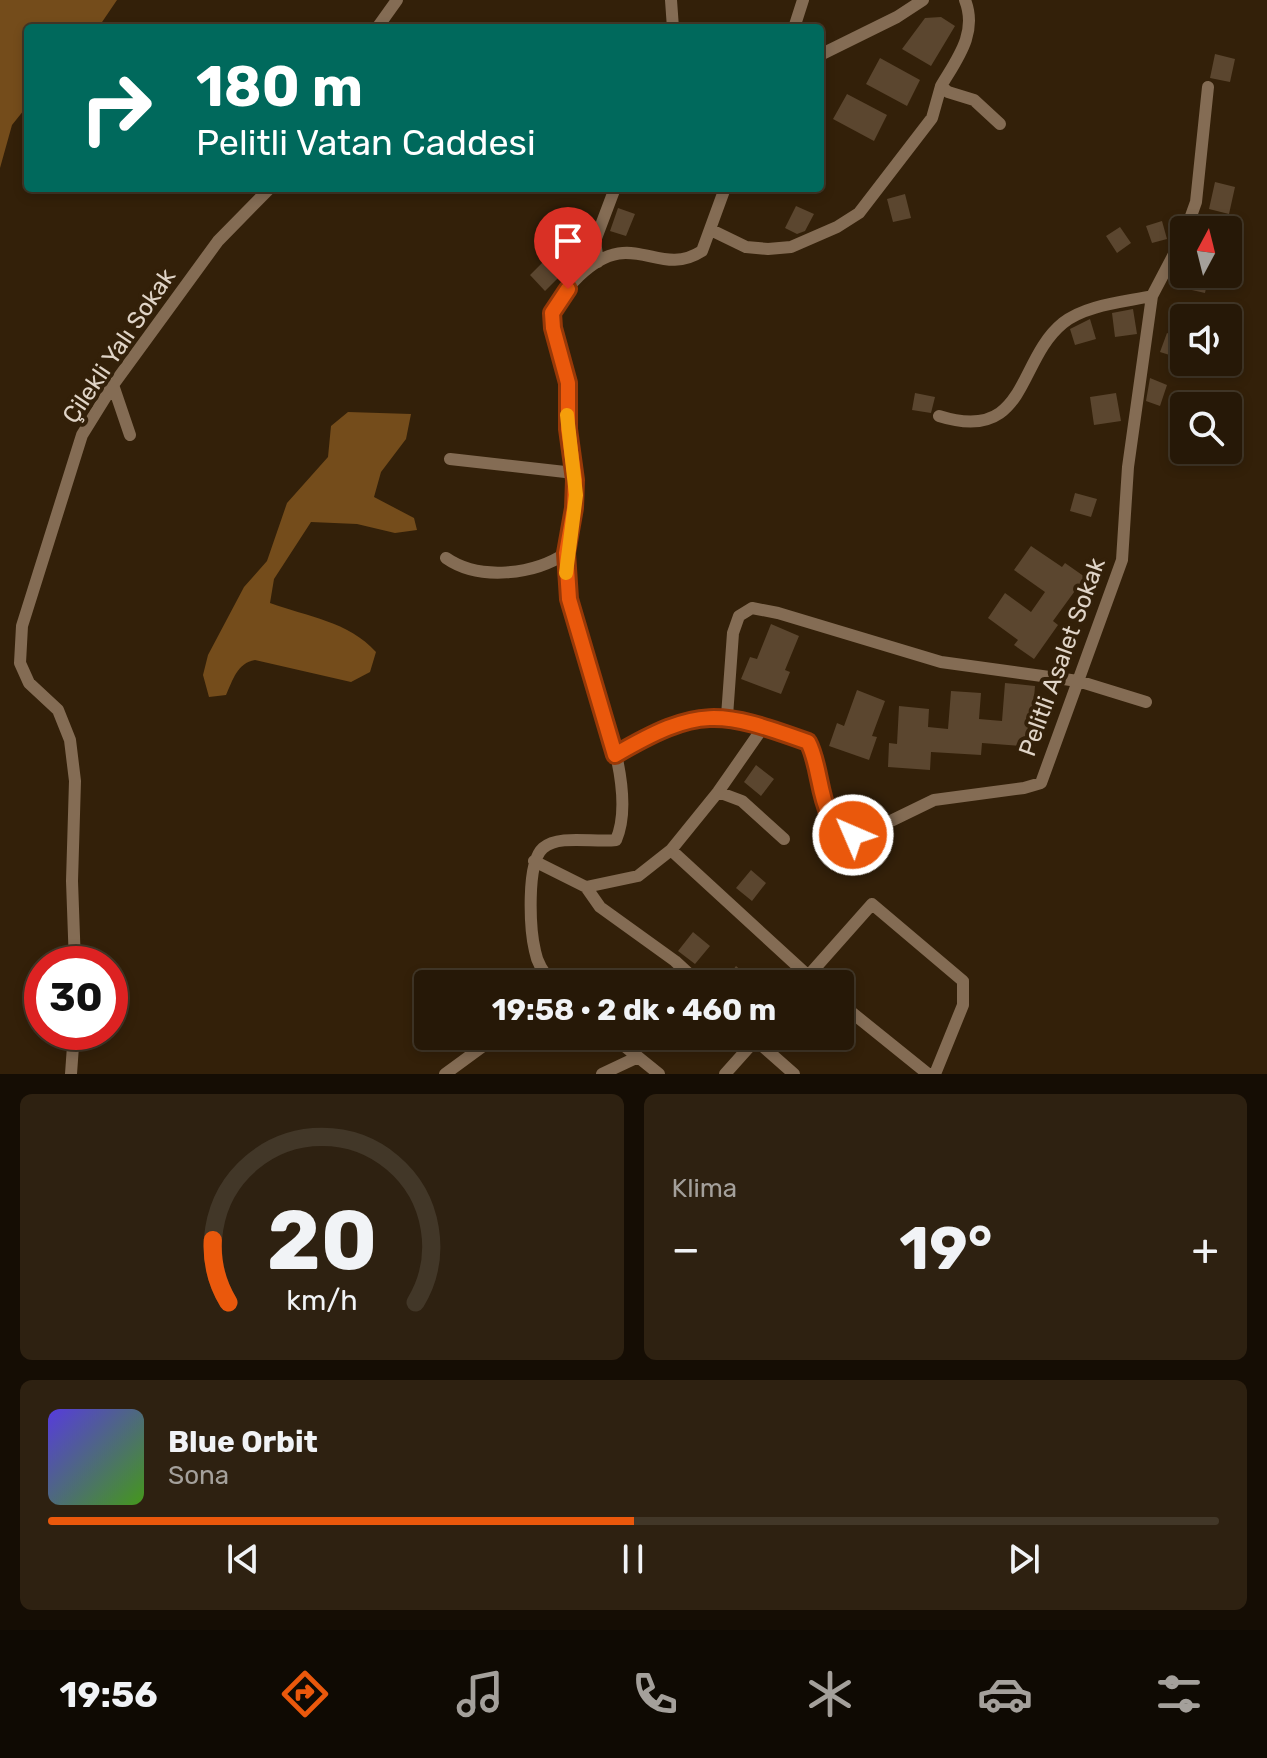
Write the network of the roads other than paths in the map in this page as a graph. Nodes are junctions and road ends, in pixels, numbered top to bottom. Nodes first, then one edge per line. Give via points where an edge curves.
1 (397, 0) edge
2 (671, 0) edge
3 (803, 0) edge
4 (923, 0) edge
5 (965, 0) edge
6 (380, 24) edge
7 (673, 24) edge
8 (795, 24) edge
9 (824, 53) edge
10 (941, 86) junction
11 (1208, 87) dead end
12 (1000, 124) dead end
13 (266, 192) edge
14 (613, 192) edge
15 (724, 192) edge
16 (1190, 216) edge
17 (711, 230) junction
18 (1170, 261) edge
19 (598, 262) junction
20 (1152, 296) junction
21 (113, 385) junction
22 (939, 416) dead end
23 (130, 435) dead end
24 (450, 459) dead end
25 (574, 473) junction
26 (566, 553) junction
27 (446, 558) dead end
28 (1078, 681) junction
29 (1146, 702) dead end
30 (727, 716) junction
31 (764, 726) junction
32 (615, 755) junction
33 (718, 792) junction
34 (784, 839) dead end
35 (671, 850) junction
36 (534, 861) junction
37 (586, 887) junction
38 (75, 946) edge
39 (545, 970) edge
40 (685, 970) edge
41 (796, 970) edge
42 (817, 970) edge
43 (854, 1014) edge
44 (73, 1050) edge
45 (478, 1050) edge
46 (629, 1050) edge
47 (745, 1050) edge
48 (768, 1050) edge
49 (638, 1057) junction
50 (71, 1074) edge
51 (445, 1074) edge
52 (602, 1074) edge
53 (659, 1074) edge
54 (725, 1074) edge
55 (794, 1074) edge
56 (928, 1074) edge
57 (935, 1074) edge

1 - 6 street
2 - 7 street
3 - 8 street
4 - 9 street
5 - 10 street via 971,26
10 - 12 street via 974,100
10 - 17 street via 932,118 859,213 837,227 791,247 768,249 746,247
11 - 16 street, Pelitli Asalet Sokak via 1198,191
13 - 21 street, Çilekli Yalı Sokak via 218,241
14 - 19 street via 595,241
15 - 17 street
17 - 19 street via 702,251 677,262 629,251
18 - 20 street, Pelitli Asalet Sokak
19 - 25 street via 579,276 552,313 568,383
20 - 22 street via 1064,322 1004,410 960,423
20 - 28 street, Pelitli Asalet Sokak via 1128,467 1122,560
21 - 23 street
21 - 38 street, Çilekli Yalı Sokak via 82,435 22,626 20,663 29,683 58,710 70,740 75,781
24 - 25 street
25 - 26 street
26 - 27 street via 548,565 476,573
26 - 32 street via 569,599
28 - 29 street
28 - 30 street via 941,662 752,608 739,616 733,633
28 - 31 street, Pelitli Asalet Sokak via 1041,783 934,800 864,834 842,832 830,821 808,742
30 - 31 street, Pelitli Asalet Sokak
30 - 32 street, Pelitli Asalet Sokak via 677,723
31 - 33 street
32 - 36 street via 624,808 616,840 556,841
33 - 34 street via 742,801
33 - 35 street
35 - 37 street via 638,876
35 - 41 street
36 - 37 street
36 - 39 street via 535,952
37 - 40 street via 600,907
42 - 57 street via 872,904 963,981 963,1005
43 - 56 street
44 - 50 street
45 - 51 street
46 - 49 street
47 - 54 street
48 - 55 street
49 - 52 street
49 - 53 street

